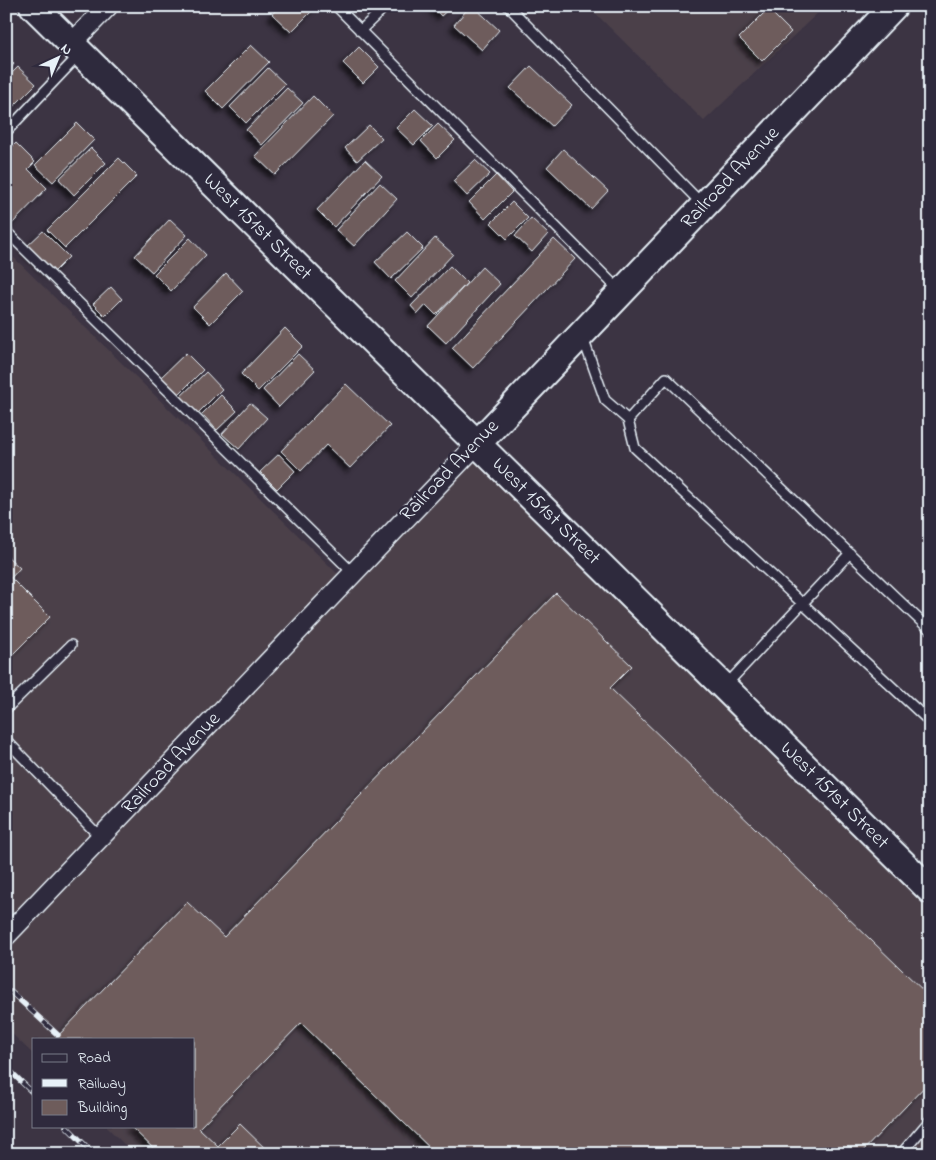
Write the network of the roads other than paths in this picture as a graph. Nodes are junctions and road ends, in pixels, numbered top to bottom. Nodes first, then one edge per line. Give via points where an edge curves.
1 (33, 6) edge
2 (108, 6) edge
3 (336, 6) edge
4 (386, 6) edge
5 (508, 6) edge
6 (894, 6) edge
7 (360, 31) junction
8 (76, 49) junction
9 (6, 132) edge
10 (704, 206) junction
11 (6, 231) edge
12 (622, 292) junction
13 (581, 334) junction
14 (628, 420) junction
15 (476, 445) junction
16 (850, 553) junction
17 (352, 573) junction
18 (803, 604) junction
19 (930, 630) edge
20 (71, 645) dead end
21 (724, 688) junction
22 (6, 709) edge
23 (930, 722) edge
24 (6, 740) edge
25 (100, 837) junction
26 (930, 890) edge
27 (6, 936) edge
28 (930, 1120) edge
29 (901, 1154) edge

1 - 8 street, West 151st Street
2 - 8 street
3 - 7 lane
4 - 7 lane
5 - 10 lane
6 - 10 street, Railroad Avenue
7 - 12 lane
8 - 9 lane
8 - 15 street, West 151st Street
10 - 12 street, Railroad Avenue
11 - 17 lane
12 - 13 street, Railroad Avenue
13 - 14 lane via 605,400
13 - 15 street, Railroad Avenue
14 - 16 lane via 666,378
14 - 18 lane via 635,448
15 - 17 street, Railroad Avenue
15 - 21 street, West 151st Street
16 - 18 lane
16 - 19 lane
17 - 25 street, Railroad Avenue
18 - 21 lane
18 - 23 lane
20 - 22 lane
21 - 26 street, West 151st Street
24 - 25 lane
25 - 27 street, Railroad Avenue
28 - 29 lane

